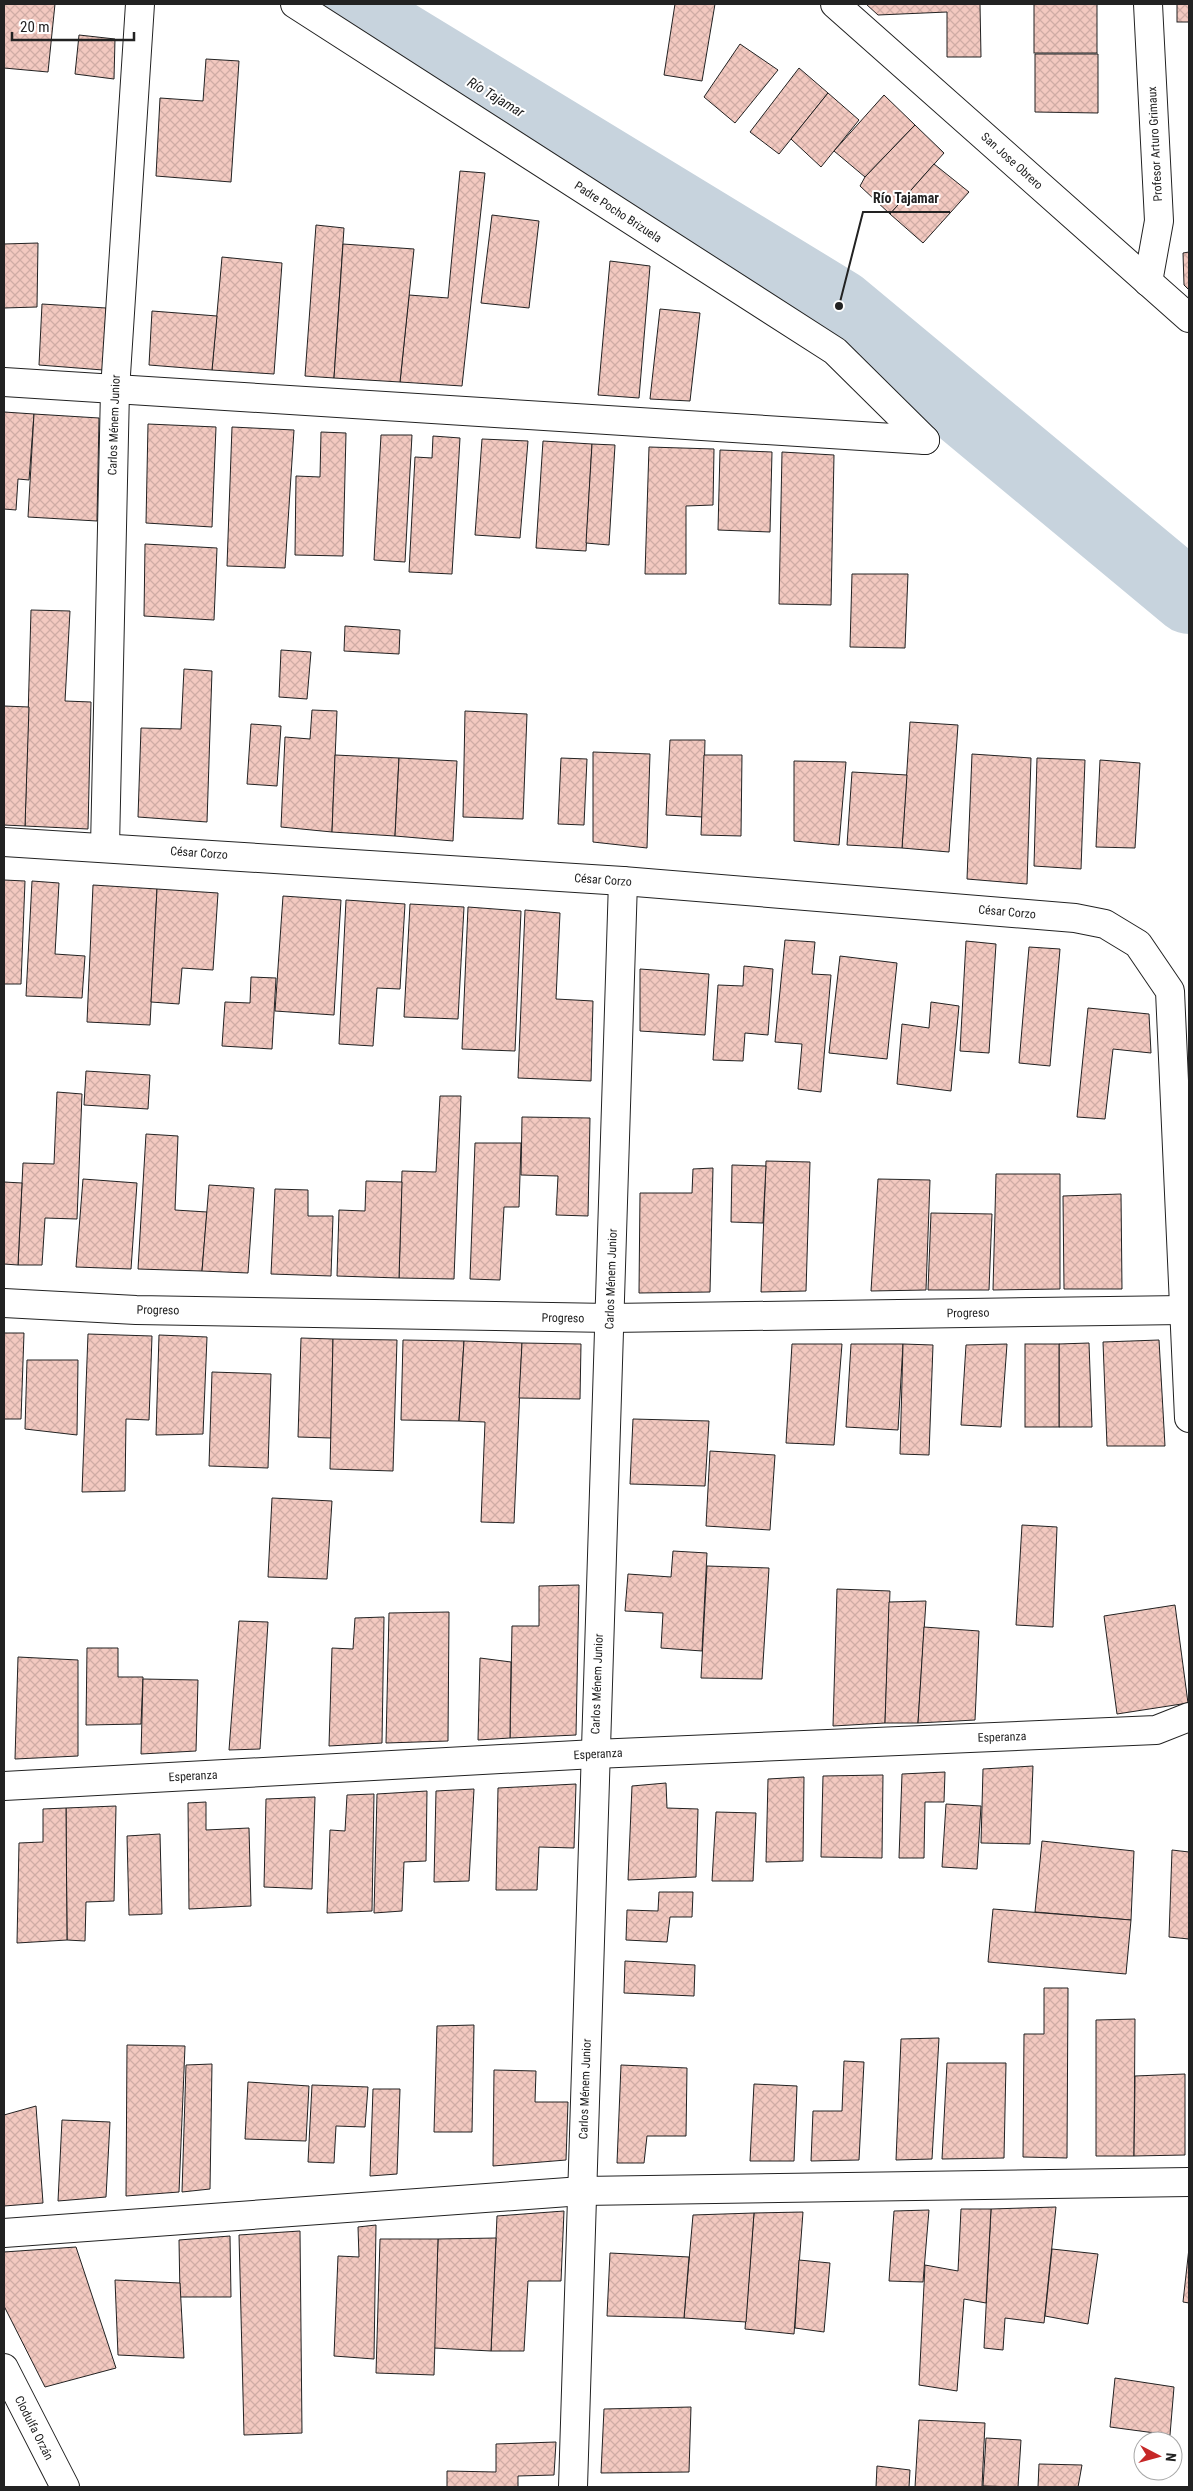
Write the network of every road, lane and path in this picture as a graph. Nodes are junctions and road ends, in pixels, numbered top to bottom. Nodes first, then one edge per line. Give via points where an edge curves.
1 (140, 4) edge
2 (295, 4) edge
3 (835, 4) edge
4 (1148, 4) edge
5 (1148, 282) junction
6 (1189, 318) edge
7 (4, 382) edge
8 (115, 390) junction
9 (4, 842) edge
10 (105, 847) junction
11 (623, 881) junction
12 (4, 1303) edge
13 (1183, 1310) junction
14 (610, 1318) junction
15 (1189, 1418) edge
16 (1189, 1717) edge
17 (594, 1754) junction
18 (4, 1786) edge
19 (1189, 2182) edge
20 (582, 2190) junction
21 (4, 2233) edge
22 (4, 2368) edge
23 (65, 2487) edge
24 (573, 2487) edge

1 - 8 street, Carlos Ménem Junior
2 - 8 street, Padre Pocho Brizuela via 835,351 925,440
3 - 5 street, San Jose Obrero
4 - 5 street, Profesor Arturo Grimaux via 1159,221
5 - 6 street, San Jose Obrero
7 - 8 street
8 - 10 street, Carlos Ménem Junior
9 - 10 street, César Corzo
10 - 11 street, César Corzo
11 - 13 street, César Corzo via 1082,920 1106,924 1138,944 1170,991
11 - 14 street, Carlos Ménem Junior
12 - 14 street, Progreso via 136,1310
13 - 14 street, Progreso
13 - 15 street
14 - 17 street, Carlos Ménem Junior
16 - 17 street, Esperanza via 1156,1730
17 - 18 street, Esperanza
17 - 20 street, Carlos Ménem Junior
19 - 20 street
20 - 21 street
20 - 24 street, Carlos Ménem Junior
22 - 23 street, Clodulfa Orzán

